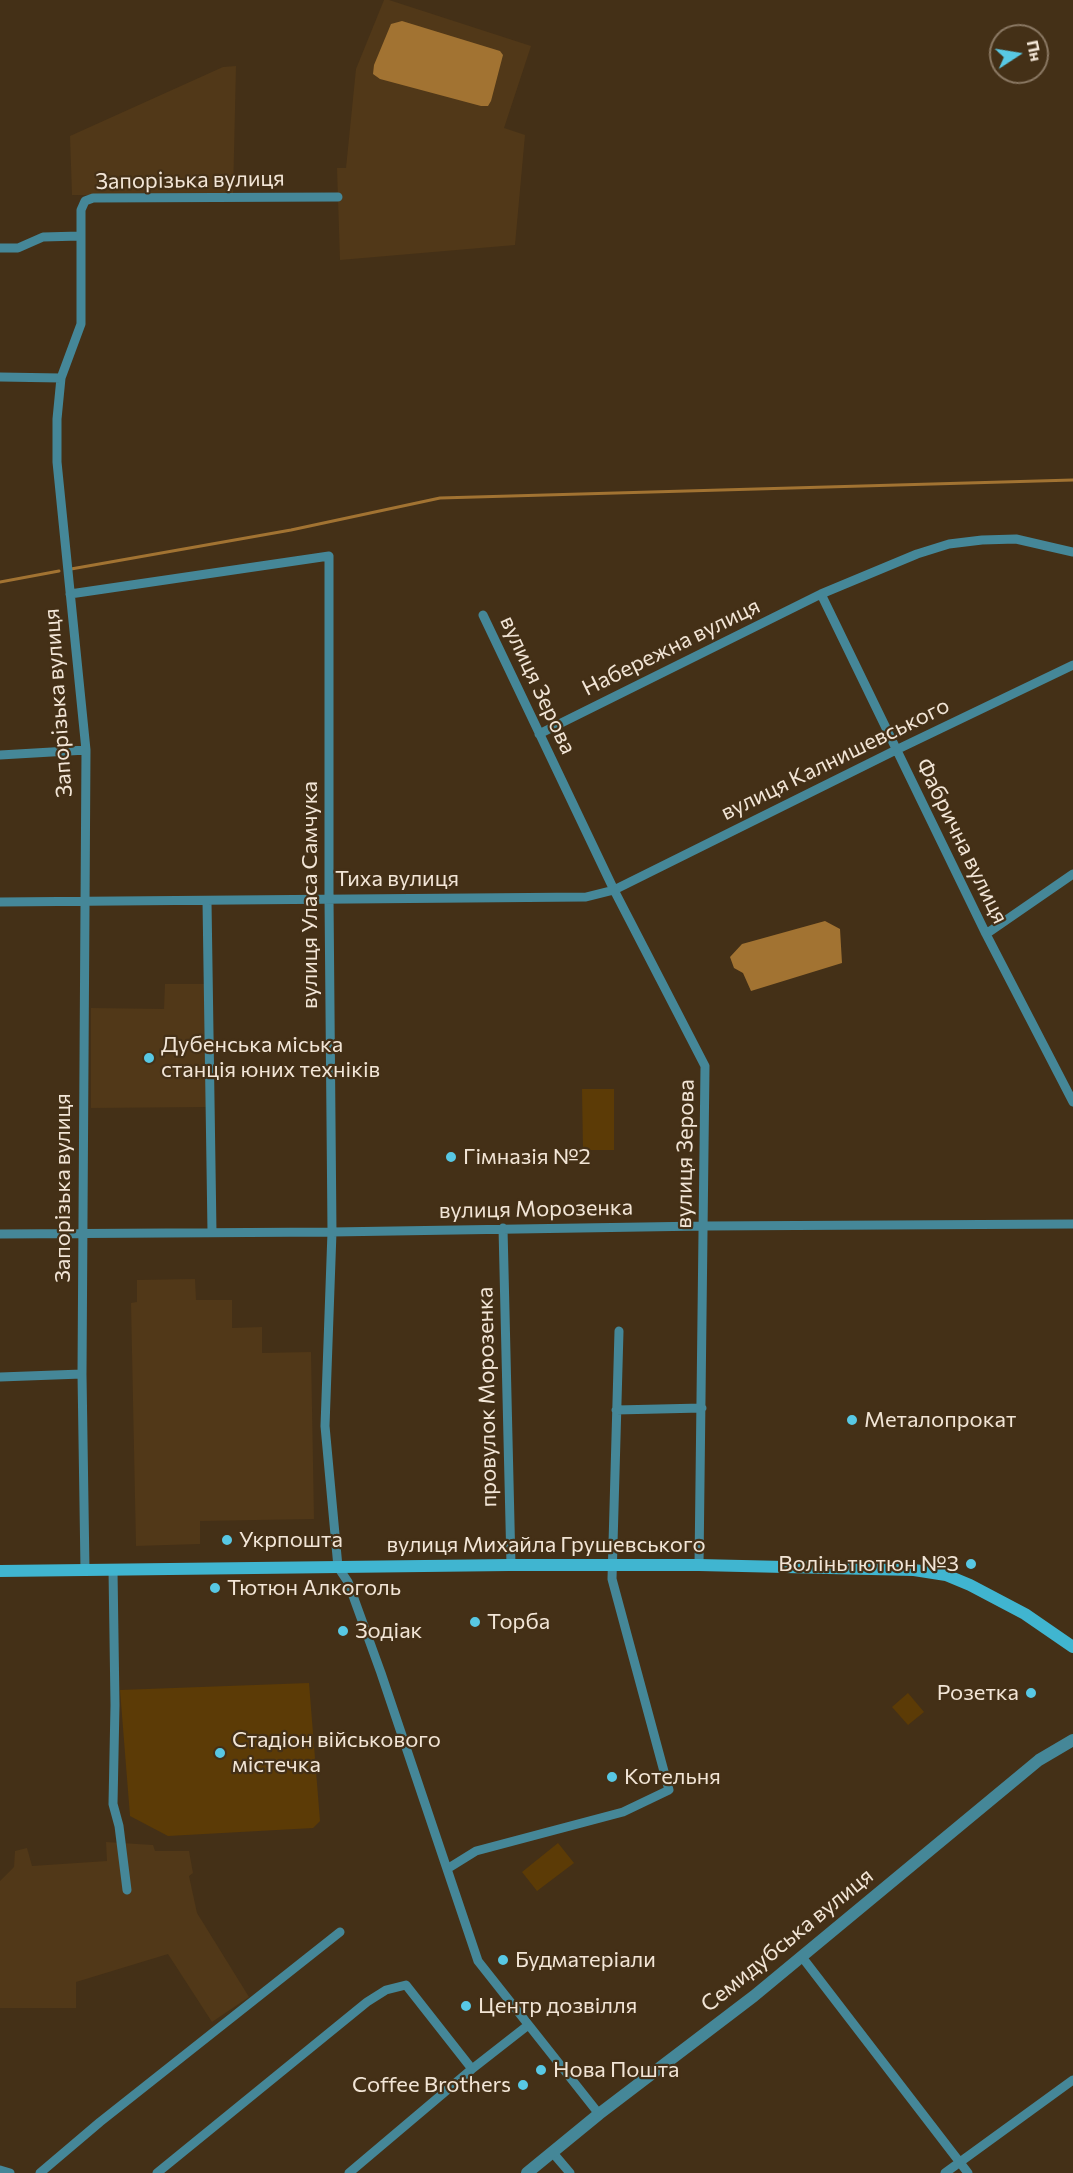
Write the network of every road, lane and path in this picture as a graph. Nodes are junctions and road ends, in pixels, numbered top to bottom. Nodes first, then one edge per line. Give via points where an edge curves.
1 (338, 197) dead end
2 (80, 236) junction
3 (0, 248) edge
4 (0, 377) edge
5 (61, 378) junction
6 (1073, 552) edge
7 (70, 594) junction
8 (821, 594) junction
9 (483, 615) dead end
10 (1073, 665) edge
11 (539, 735) junction
12 (86, 750) junction
13 (896, 750) junction
14 (0, 755) edge
15 (1073, 874) edge
16 (614, 890) junction
17 (328, 898) junction
18 (84, 901) junction
19 (0, 902) edge
20 (207, 902) junction
21 (986, 934) junction
22 (1073, 1102) edge
23 (1073, 1224) edge
24 (704, 1226) junction
25 (503, 1228) junction
26 (212, 1232) junction
27 (332, 1232) junction
28 (0, 1234) edge
29 (83, 1235) junction
30 (619, 1331) dead end
31 (82, 1374) junction
32 (0, 1377) edge
33 (702, 1408) junction
34 (616, 1410) junction
35 (511, 1565) junction
36 (699, 1565) junction
37 (612, 1566) junction
38 (338, 1567) junction
39 (85, 1570) junction
40 (113, 1570) junction
41 (0, 1571) edge
42 (1073, 1647) edge
43 (1073, 1740) edge
44 (447, 1869) junction
45 (127, 1890) dead end
46 (340, 1932) dead end
47 (802, 1957) junction
48 (527, 2026) junction
49 (472, 2069) junction
50 (1073, 2080) edge
51 (599, 2115) junction
52 (554, 2153) junction
53 (959, 2162) junction
54 (0, 2170) edge
55 (10, 2173) edge
56 (40, 2173) edge
57 (157, 2173) edge
58 (349, 2173) edge
59 (527, 2173) edge
60 (570, 2173) edge
61 (945, 2173) edge
62 (968, 2173) edge

1 - 2 street, Запорізька вулиця via 93,198 82,205
2 - 3 street via 43,237 18,248
2 - 5 street, Запорізька вулиця via 81,324
4 - 5 street
5 - 7 street, Запорізька вулиця via 57,462
6 - 8 street, Набережна вулиця via 1016,539 949,544
7 - 12 street, Запорізька вулиця
7 - 17 street, вулиця Уласа Самчука via 329,555
8 - 11 street, Набережна вулиця
8 - 13 street, Фабрична вулиця
9 - 11 street, вулиця Зерова
10 - 13 street, вулиця Калнишевського
11 - 16 street, вулиця Зерова
12 - 14 street
12 - 18 street, Запорізька вулиця
13 - 16 street, вулиця Калнишевського
13 - 21 street, Фабрична вулиця
15 - 21 street
16 - 17 street, Тиха вулиця via 586,897
16 - 24 street, вулиця Зерова via 705,1066
17 - 20 street, Тиха вулиця
17 - 27 street, вулиця Уласа Самчука
18 - 19 street, Тиха вулиця
18 - 20 street, Тиха вулиця
18 - 29 street, Запорізька вулиця
20 - 26 street
21 - 22 street, Фабрична вулиця
23 - 24 street, вулиця Морозенка
24 - 25 street, вулиця Морозенка
24 - 33 street, вулиця Зерова
25 - 27 street, вулиця Морозенка
25 - 35 street, провулок Морозенка
26 - 27 street, вулиця Морозенка
26 - 29 street, вулиця Морозенка
27 - 38 street, вулиця Уласа Самчука via 325,1426
28 - 29 street, вулиця Морозенка
29 - 31 street, Запорізька вулиця
30 - 34 street
31 - 32 street
31 - 39 street, Запорізька вулиця
33 - 34 street
33 - 36 street, вулиця Зерова
34 - 37 street
35 - 37 main road, вулиця Михайла Грушевського
35 - 38 main road, вулиця Михайла Грушевського
36 - 37 main road, вулиця Михайла Грушевського
36 - 42 main road, вулиця Михайла Грушевського via 914,1570 946,1575 1025,1614
37 - 44 street via 612,1580 669,1790 623,1812 476,1851
38 - 40 main road, вулиця Михайла Грушевського
38 - 44 street via 348,1582 381,1673
39 - 40 main road, вулиця Михайла Грушевського
39 - 41 main road, вулиця Михайла Грушевського
40 - 45 street via 113,1804
43 - 47 street, Семидубська вулиця via 1039,1760
44 - 48 street via 478,1961
46 - 56 street
47 - 51 street, Семидубська вулиця
47 - 53 street
48 - 49 street
48 - 51 street
49 - 57 street via 406,1985 386,1990
49 - 58 street
50 - 53 street
51 - 52 street, Семидубська вулиця
52 - 59 street, Семидубська вулиця
52 - 60 street
53 - 61 street
53 - 62 street
54 - 55 street

